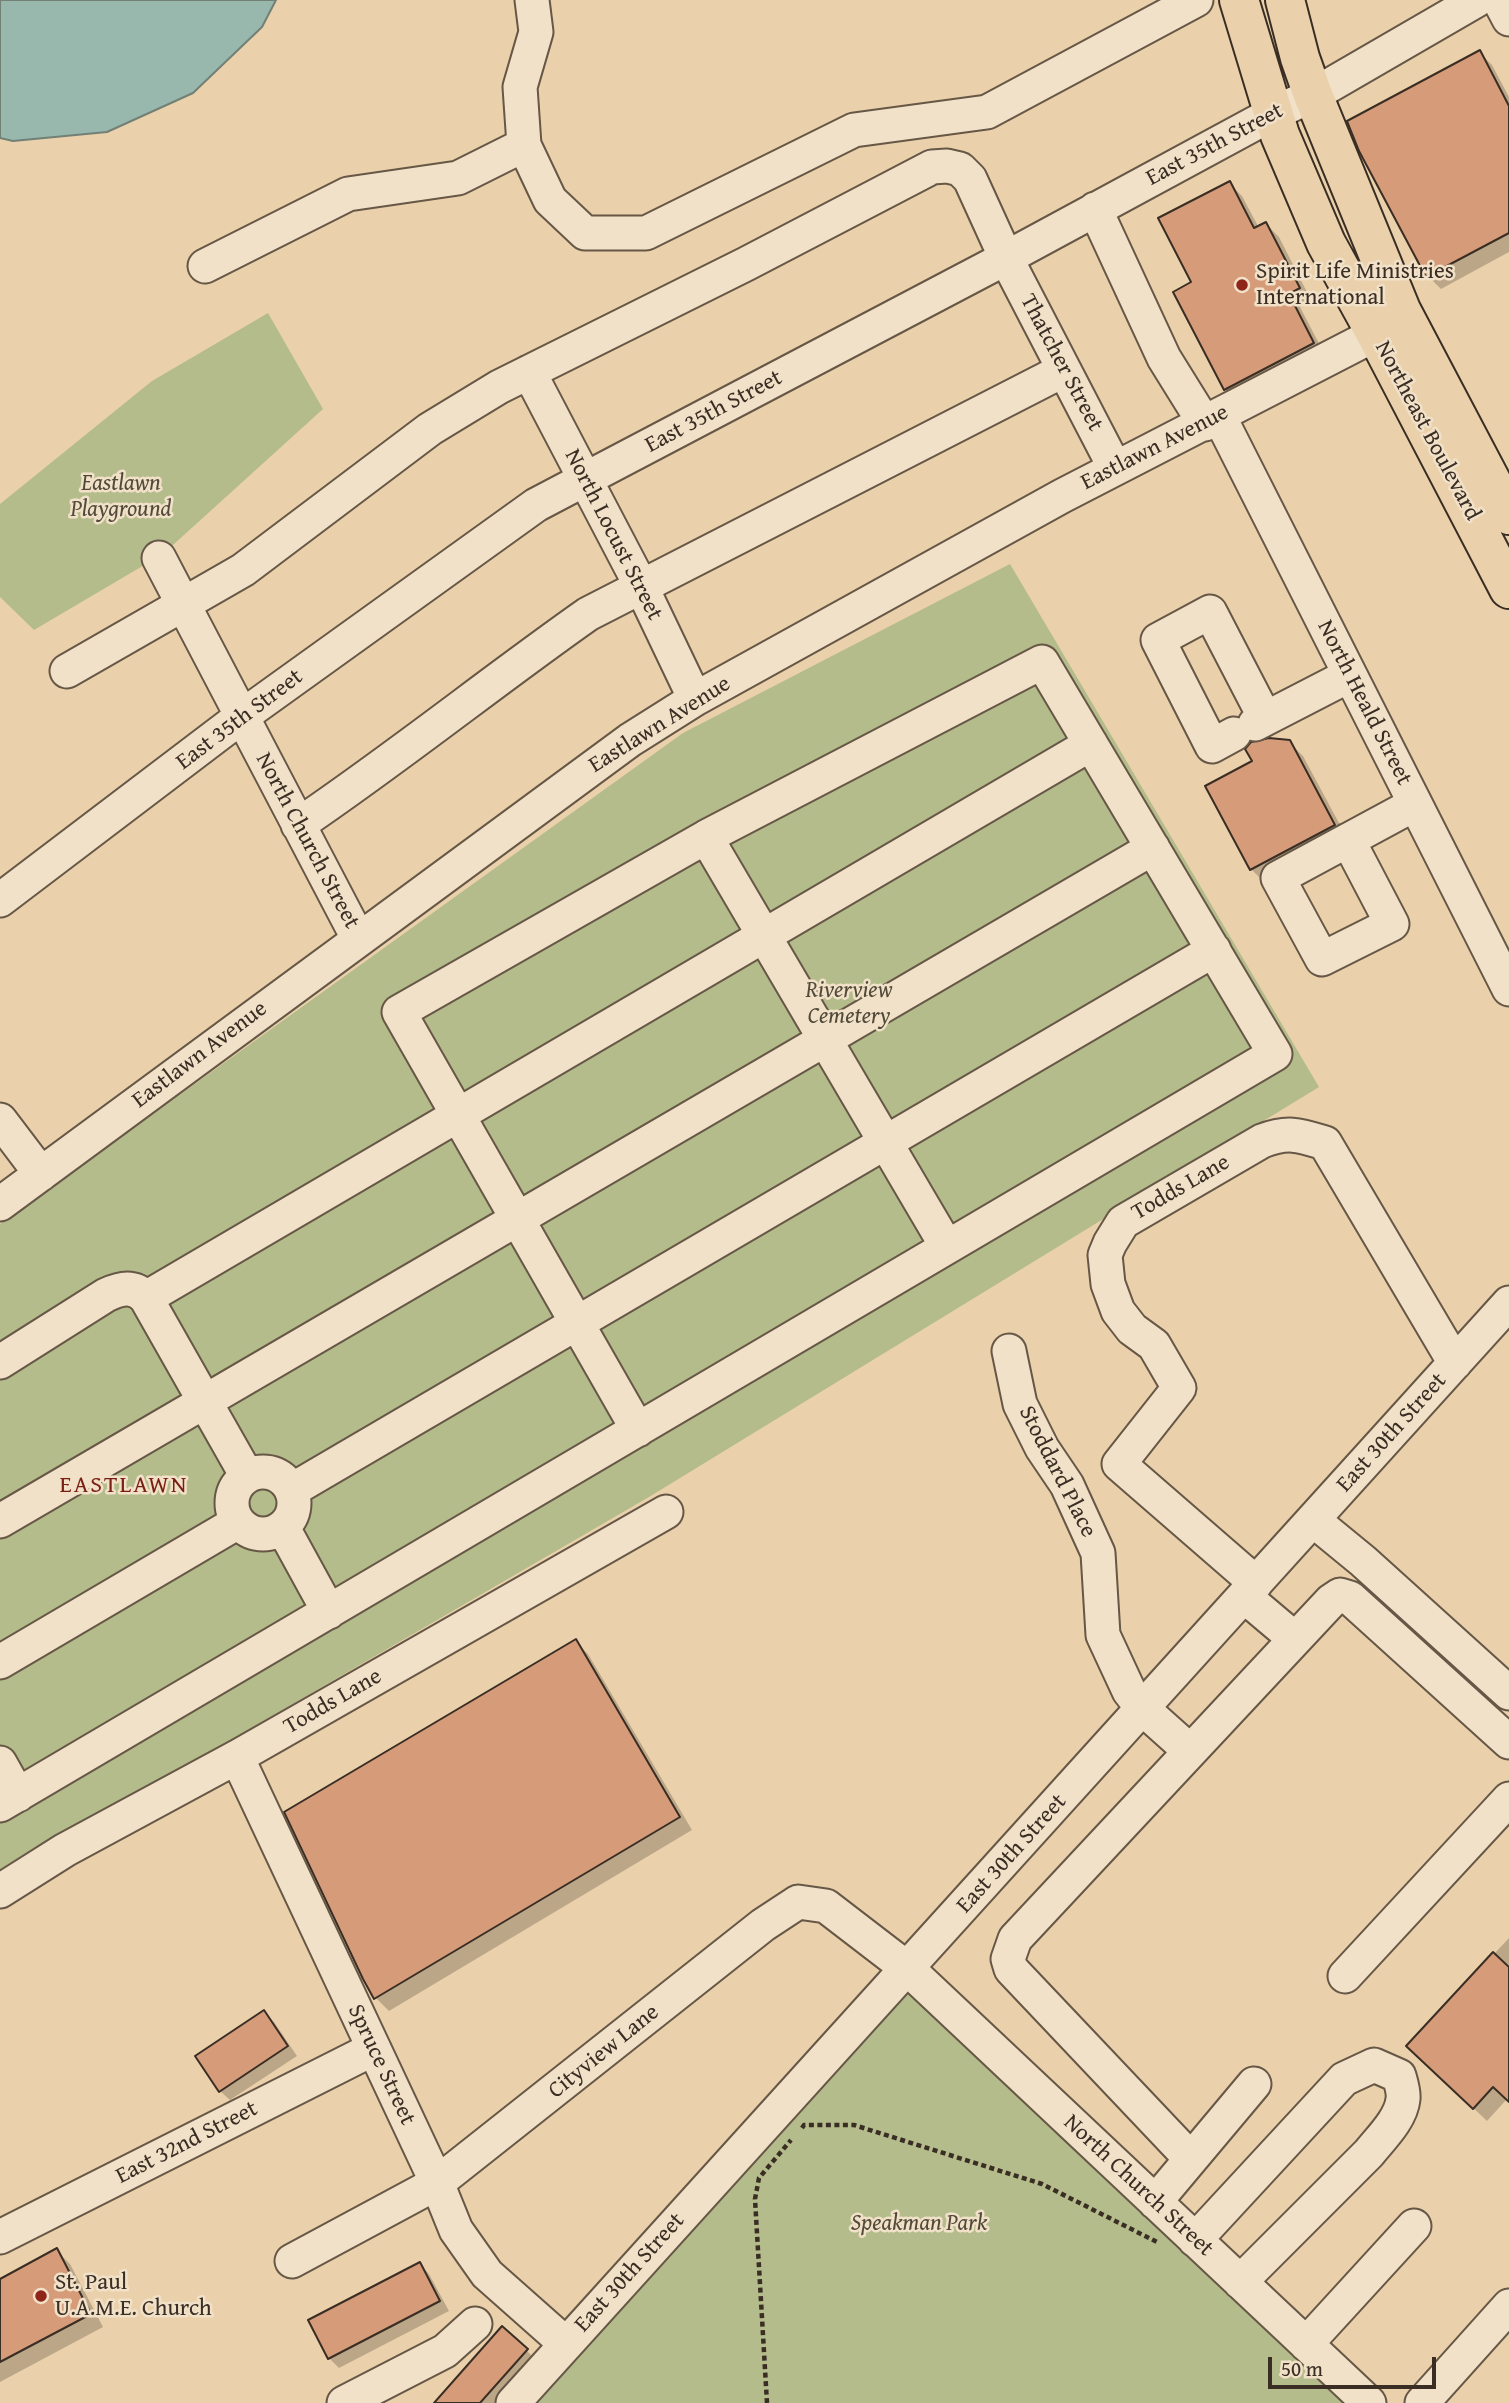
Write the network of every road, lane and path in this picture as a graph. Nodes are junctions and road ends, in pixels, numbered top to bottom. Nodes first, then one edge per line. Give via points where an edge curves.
1 (533, 0) edge
2 (1196, 0) edge
3 (1239, 0) edge
4 (1285, 0) edge
5 (1477, 0) edge
6 (1499, 0) edge
7 (1509, 19) edge
8 (1313, 95) junction
9 (1274, 113) junction
10 (524, 145) junction
11 (1095, 209) junction
12 (1006, 258) junction
13 (205, 266) dead end
14 (1389, 322) junction
15 (1064, 370) junction
16 (529, 372) junction
17 (1212, 420) junction
18 (1115, 468) junction
19 (584, 480) junction
20 (1509, 514) edge
21 (159, 558) dead end
22 (641, 586) junction
23 (1509, 589) edge
24 (184, 606) junction
25 (68, 671) dead end
26 (1350, 675) junction
27 (695, 699) junction
28 (241, 718) junction
29 (1251, 725) dead end
30 (1091, 744) junction
31 (1415, 804) junction
32 (298, 825) junction
33 (706, 836) junction
34 (1348, 841) dead end
35 (1153, 848) junction
36 (0, 900) edge
37 (764, 936) junction
38 (358, 938) junction
39 (1214, 950) junction
40 (1509, 989) edge
41 (825, 1040) junction
42 (458, 1115) junction
43 (0, 1120) edge
44 (886, 1143) junction
45 (41, 1174) junction
46 (0, 1204) edge
47 (518, 1219) junction
48 (947, 1247) junction
49 (146, 1298) junction
50 (1509, 1303) edge
51 (578, 1324) junction
52 (1009, 1351) dead end
53 (0, 1362) edge
54 (1455, 1363) junction
55 (206, 1401) junction
56 (638, 1430) junction
57 (247, 1476) junction
58 (292, 1490) junction
59 (666, 1512) dead end
60 (1313, 1520) junction
61 (0, 1521) edge
62 (238, 1522) junction
63 (283, 1528) junction
64 (1250, 1589) junction
65 (329, 1612) junction
66 (1295, 1639) junction
67 (0, 1662) edge
68 (1509, 1693) edge
69 (1143, 1709) junction
70 (1509, 1742) edge
71 (1190, 1751) junction
72 (237, 1757) junction
73 (0, 1763) edge
74 (1509, 1799) edge
75 (9, 1800) edge
76 (0, 1891) edge
77 (908, 1969) junction
78 (1345, 1976) dead end
79 (373, 2049) junction
80 (1254, 2084) dead end
81 (1191, 2159) junction
82 (437, 2183) junction
83 (1155, 2202) junction
84 (1414, 2226) dead end
85 (0, 2238) edge
86 (1195, 2240) junction
87 (1159, 2244) dead end
88 (292, 2261) dead end
89 (1240, 2282) junction
90 (1509, 2306) edge
91 (475, 2324) dead end
92 (566, 2344) junction
93 (1306, 2344) junction
94 (344, 2403) edge
95 (513, 2403) edge
96 (767, 2403) edge
97 (1369, 2403) edge
98 (1422, 2403) edge

1 - 10 street via 536,33 520,87
2 - 10 street via 987,112 854,130 646,233 584,233 550,200
3 - 9 main road
4 - 8 main road
5 - 8 street, East 35th Street
6 - 7 street
8 - 9 street, East 35th Street
8 - 14 main road
9 - 11 street, East 35th Street
9 - 14 main road via 1306,137 1354,249 1383,291
10 - 13 street via 458,178 348,194
11 - 12 street, East 35th Street
11 - 17 street, North Heald Street via 1164,358
12 - 15 street, Thatcher Street
12 - 16 street, Thatcher Street via 970,179 960,169 932,167
12 - 19 street, East 35th Street
14 - 17 street, Eastlawn Avenue
14 - 20 main road
14 - 23 main road, Northeast Boulevard
15 - 18 street, Thatcher Street
15 - 22 street
16 - 19 street, North Locust Street
16 - 24 street, Thatcher Street via 430,429 243,570
17 - 18 street, Eastlawn Avenue
17 - 26 street, North Heald Street
18 - 27 street, Eastlawn Avenue
19 - 22 street, North Locust Street
19 - 28 street, East 35th Street via 506,525
21 - 24 street, North Church Street
22 - 27 street, North Locust Street
22 - 32 street via 568,628
24 - 25 street, Thatcher Street
24 - 28 street, North Church Street
26 - 29 street
26 - 31 street, North Heald Street
27 - 38 street, Eastlawn Avenue via 630,740
28 - 32 street, North Church Street
28 - 36 street, East 35th Street
30 - 33 street via 1042,662
30 - 35 street
30 - 37 street
31 - 34 street
31 - 40 street, North Heald Street
32 - 38 street, North Church Street
33 - 37 street
33 - 42 street via 399,1012
35 - 39 street
35 - 41 street
37 - 41 street
37 - 42 street
38 - 45 street, Eastlawn Avenue
39 - 44 street
39 - 48 street via 1275,1054
41 - 44 street
41 - 47 street
42 - 47 street
42 - 49 street
43 - 45 street
44 - 48 street
44 - 51 street
45 - 46 street, Eastlawn Avenue
47 - 51 street
47 - 55 street
48 - 56 street
49 - 53 street via 141,1292 116,1290
49 - 55 street
50 - 54 street, East 30th Street
51 - 56 street
51 - 58 street
52 - 69 street, Stoddard Place via 1020,1404 1067,1485 1098,1553 1103,1635 1129,1691
54 - 60 street, East 30th Street
54 - 64 street, Todds Lane via 1325,1143 1280,1134 1123,1222 1105,1255 1108,1284 1118,1311 1154,1345 1179,1388 1119,1464
55 - 57 street
55 - 61 street
56 - 65 street
57 - 58 street via 268,1472
57 - 62 street via 232,1502
58 - 63 street via 293,1511
59 - 72 street, Todds Lane
60 - 64 street, East 30th Street
60 - 68 street
62 - 63 street via 254,1534
62 - 67 street
63 - 65 street
64 - 66 street
64 - 69 street, East 30th Street
65 - 75 street
66 - 70 street via 1331,1601 1340,1595 1349,1598
66 - 71 street
69 - 71 street, Stoddard Place
69 - 77 street, East 30th Street
71 - 81 street via 1015,1939 1008,1959 1011,1969
72 - 76 street, Todds Lane via 65,1850
72 - 79 street, Spruce Street
73 - 75 street
74 - 78 street
77 - 82 street, Cityview Lane via 827,1906 798,1902
77 - 83 street, North Church Street
77 - 92 street, East 30th Street
79 - 82 street, Spruce Street
79 - 85 street, East 32nd Street
80 - 81 street
81 - 83 street
82 - 88 street, Cityview Lane
82 - 92 street, Spruce Street via 456,2230 487,2274
83 - 86 street, North Church Street
84 - 93 street
86 - 89 street, North Church Street
86 - 89 street via 1345,2079 1374,2065 1399,2076 1404,2097 1400,2113 1369,2153
87 - 96 path via 1042,2184 853,2124 804,2125 759,2178 755,2199
89 - 93 street, North Church Street
90 - 98 street
91 - 94 street via 445,2351
92 - 95 street, East 30th Street
93 - 97 street, North Church Street

